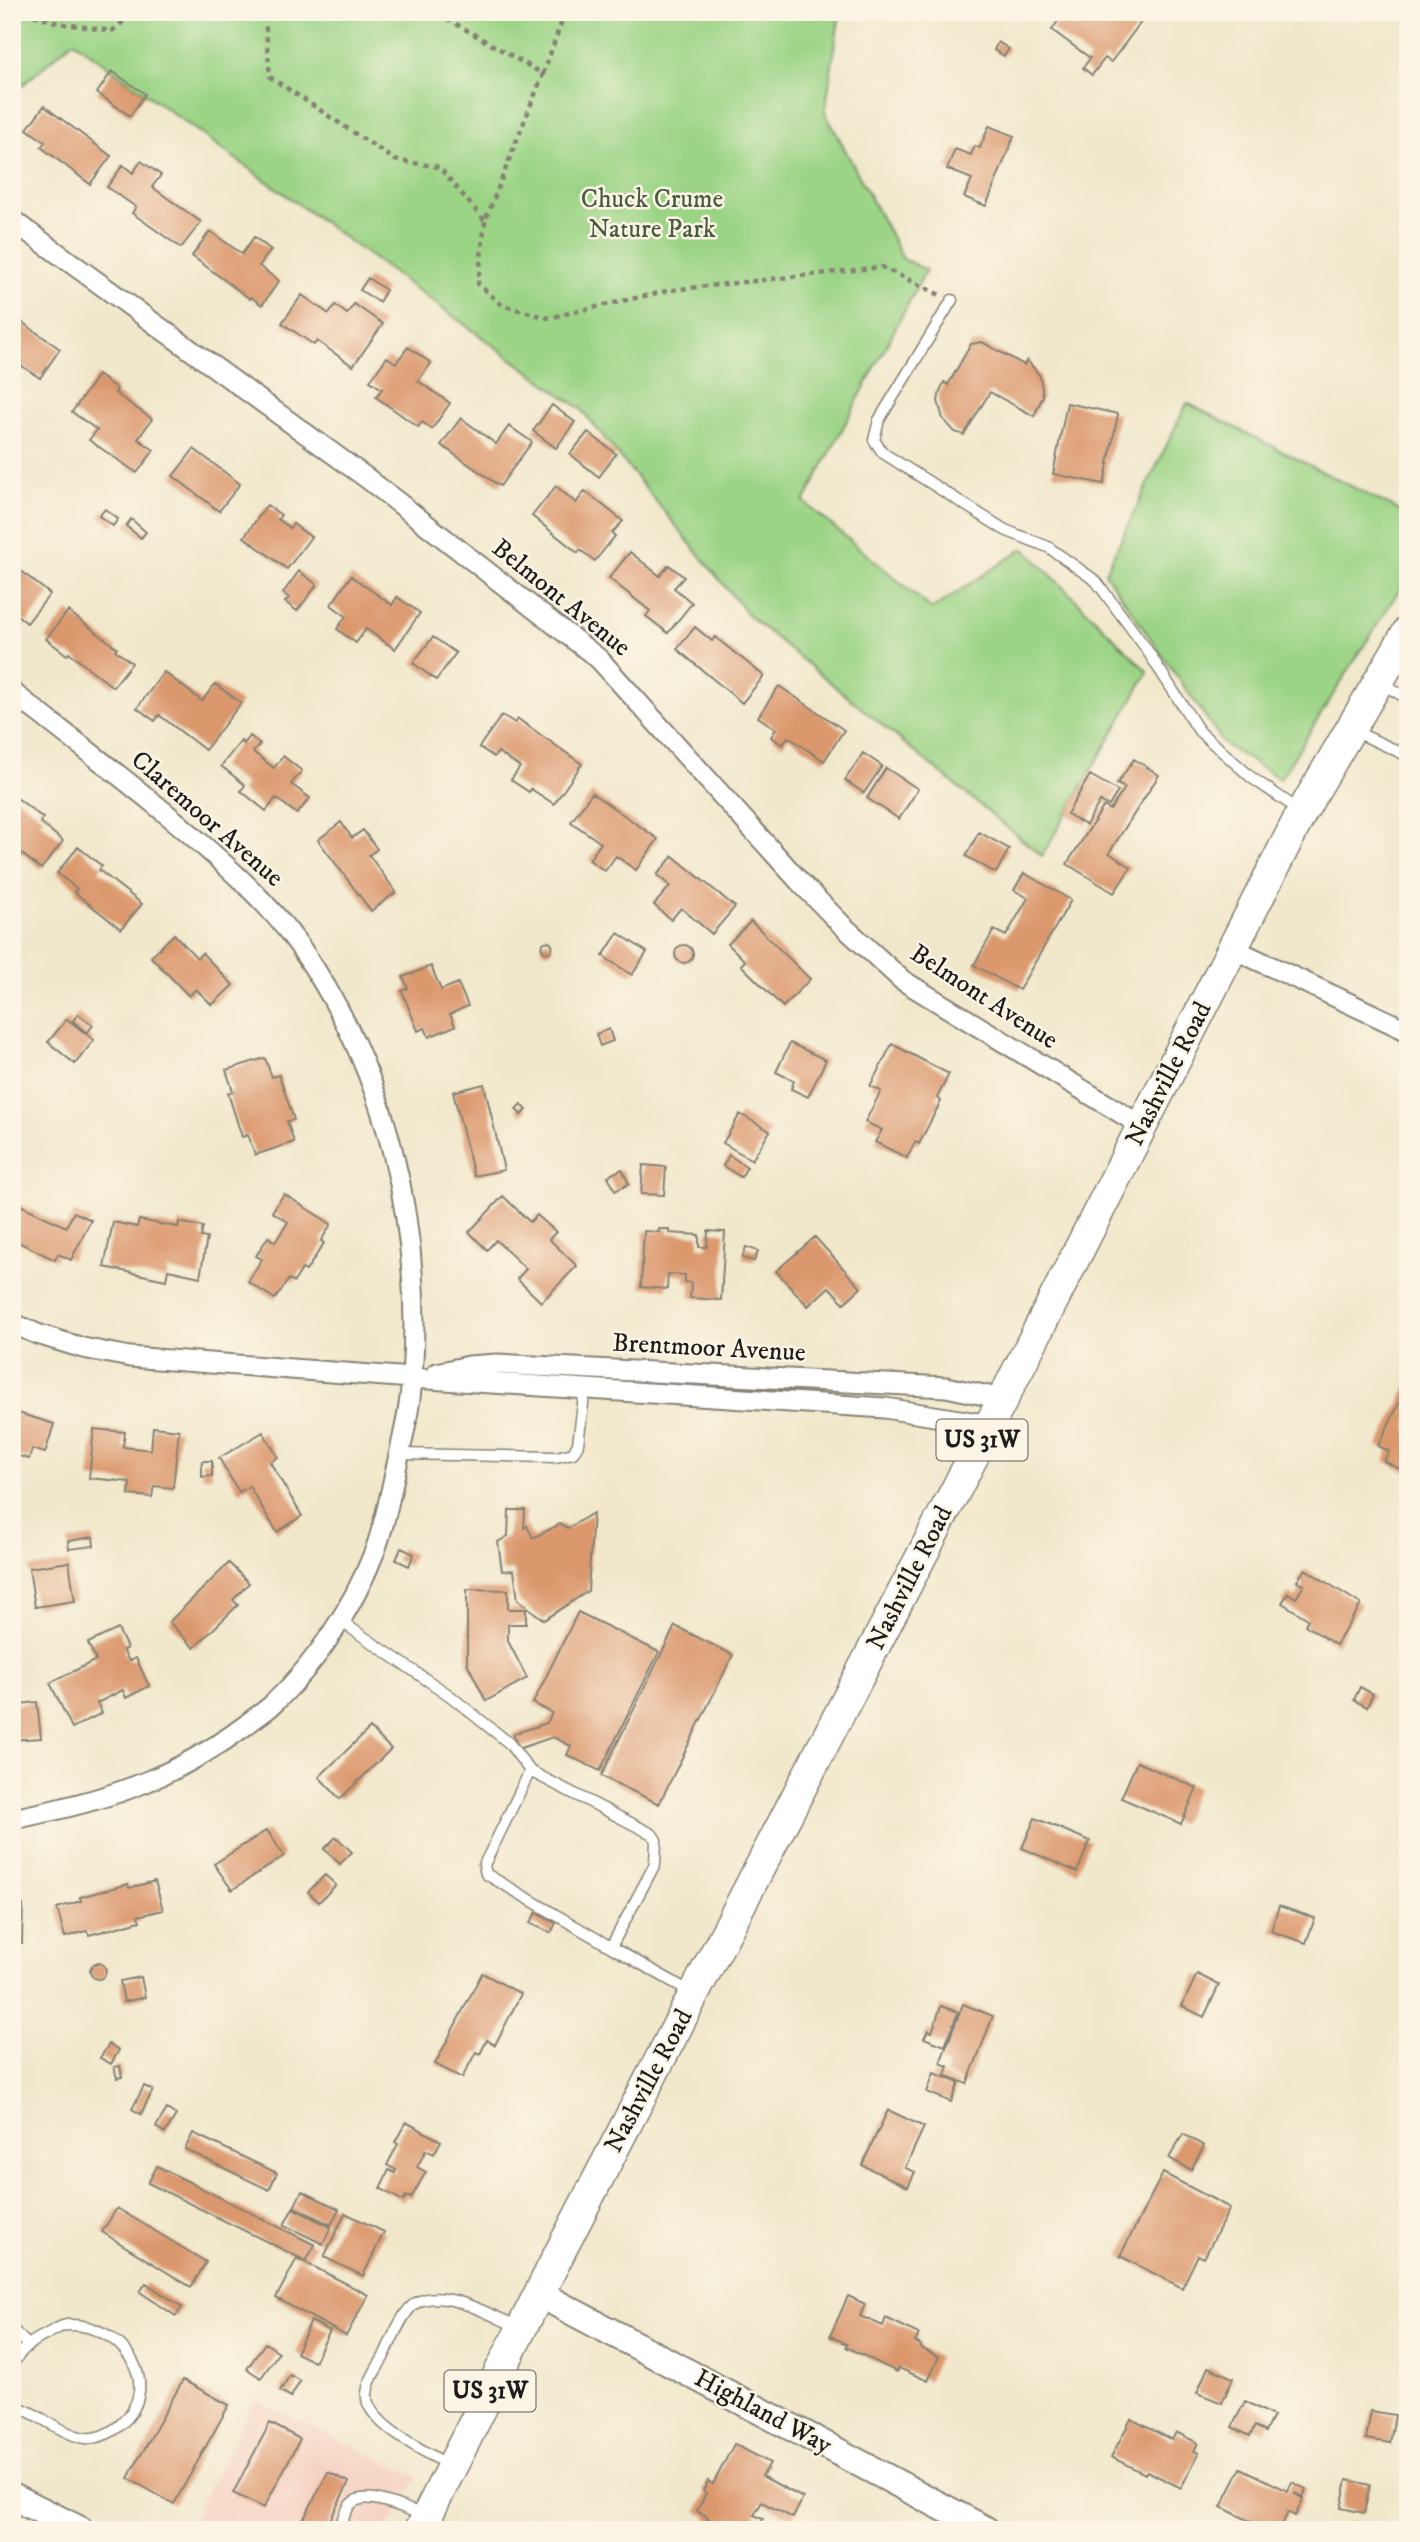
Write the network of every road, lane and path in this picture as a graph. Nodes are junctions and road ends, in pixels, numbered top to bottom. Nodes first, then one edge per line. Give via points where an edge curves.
1 (24, 12) edge
2 (135, 12) edge
3 (255, 12) edge
4 (424, 12) edge
5 (565, 12) edge
6 (543, 74) junction
7 (12, 220) edge
8 (485, 221) junction
9 (952, 300) joint
10 (1408, 631) edge
11 (1378, 681) junction
12 (12, 692) edge
13 (1408, 699) edge
14 (1350, 729) junction
15 (1408, 756) edge
16 (1302, 812) junction
17 (1234, 949) junction
18 (1408, 1031) edge
19 (1142, 1126) junction
20 (12, 1323) edge
21 (587, 1368) junction
22 (412, 1378) junction
23 (584, 1389) junction
24 (996, 1412) junction
25 (399, 1454) junction
26 (339, 1620) junction
27 (530, 1771) junction
28 (12, 1819) edge
29 (611, 1947) junction
30 (695, 1994) junction
31 (539, 2294) junction
32 (12, 2329) edge
33 (522, 2329) junction
34 (27, 2344) junction
35 (12, 2365) edge
36 (12, 2405) edge
37 (452, 2467) junction
38 (12, 2496) edge
39 (423, 2523) edge
40 (80, 2530) edge
41 (338, 2530) edge
42 (986, 2530) edge

1 - 2 path via 58,23 112,31
3 - 8 path via 265,18 270,77 395,160 439,167
4 - 6 path via 451,21
5 - 6 path
6 - 8 path
7 - 19 street, Belmont Avenue via 368,479 599,659 799,881 902,979
8 - 9 path via 478,284 502,305 548,318 671,290 881,267
9 - 16 lane via 879,420 874,440 883,453 1006,530 1048,547 1096,581 1199,731 1252,778
10 - 11 main road, Nashville Road / US 31W
11 - 13 lane
11 - 14 main road, Nashville Road / US 31W
12 - 22 street, Claremoor Avenue via 231,869 267,905 326,988 366,1073 398,1170 413,1279
14 - 15 lane
14 - 16 main road, Nashville Road / US 31W
16 - 17 main road, Nashville Road / US 31W
17 - 18 street
17 - 19 main road, Nashville Road / US 31W
19 - 24 main road, Nashville Road / US 31W
20 - 22 street, Brentmoor Avenue via 83,1348 130,1357
21 - 22 street, Brentmoor Avenue via 497,1364
21 - 23 lane
21 - 24 street, Brentmoor Avenue via 946,1387
22 - 23 street, Brentmoor Avenue
22 - 25 street, Claremoor Avenue
23 - 24 street, Brentmoor Avenue
23 - 25 lane via 573,1453 556,1457
24 - 30 main road, Nashville Road / US 31W
25 - 26 street, Claremoor Avenue via 375,1552
26 - 27 lane via 449,1695 509,1743
26 - 28 street, Claremoor Avenue via 275,1703 214,1749 148,1783 75,1807
27 - 29 lane via 484,1865 486,1874
27 - 29 lane via 656,1840 655,1864
29 - 30 lane
30 - 31 main road, Nashville Road / US 31W
31 - 33 main road, Nashville Road / US 31W
31 - 42 street, Highland Way
32 - 34 lane
33 - 37 main road, Nashville Road / US 31W
33 - 37 lane via 461,2302 438,2297 416,2303 369,2384 367,2400 375,2416
34 - 35 lane
34 - 36 lane via 65,2325 110,2337 131,2356 138,2395 118,2427 94,2437 81,2438
37 - 39 main road, Nashville Road / US 31W
38 - 40 street
39 - 41 lane via 381,2500 359,2499 352,2503

